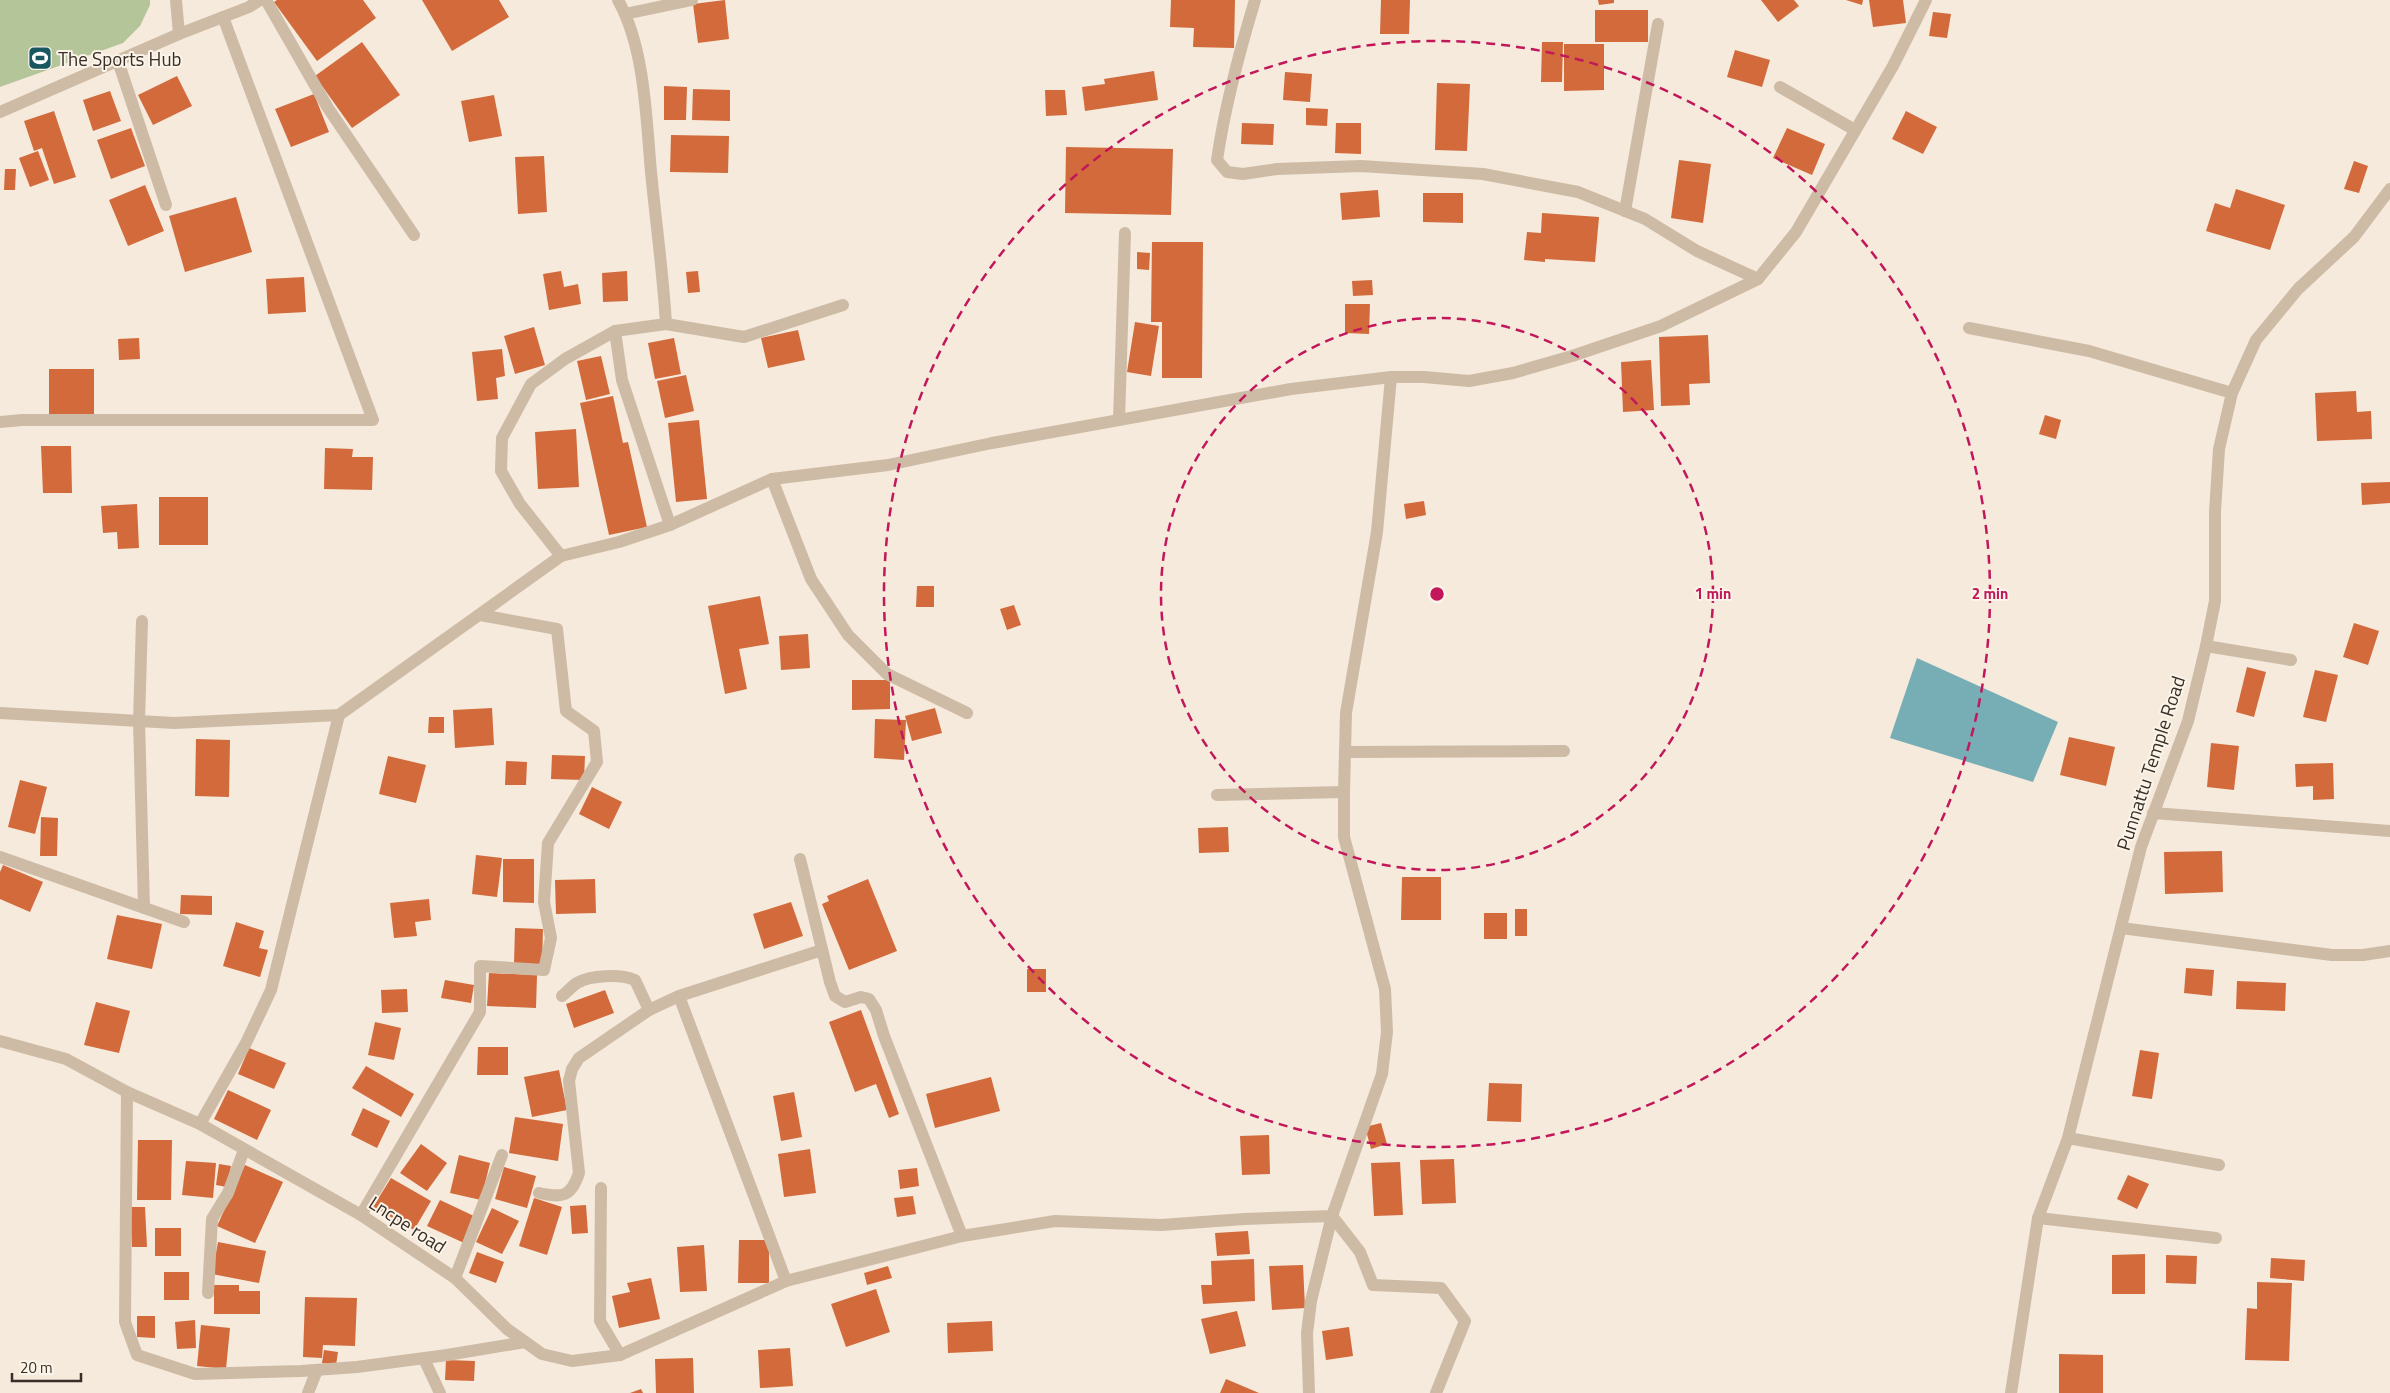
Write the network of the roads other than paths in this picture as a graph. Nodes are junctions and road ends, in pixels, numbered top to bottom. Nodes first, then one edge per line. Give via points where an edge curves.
1 (176, 0) edge
2 (260, 0) edge
3 (266, 0) edge
4 (618, 0) edge
5 (692, 0) edge
6 (1255, 0) edge
7 (1926, 0) edge
8 (626, 14) junction
9 (223, 17) junction
10 (1658, 24) dead end
11 (179, 34) junction
12 (118, 61) junction
13 (1780, 87) dead end
14 (0, 112) edge
15 (1855, 130) junction
16 (2390, 189) edge
17 (166, 205) dead end
18 (1625, 211) junction
19 (1125, 233) dead end
20 (414, 236) dead end
21 (1758, 279) junction
22 (843, 305) dead end
23 (666, 324) junction
24 (1969, 328) dead end
25 (615, 331) junction
26 (1391, 377) junction
27 (2232, 392) junction
28 (1119, 420) junction
29 (0, 422) edge
30 (772, 479) junction
31 (670, 524) junction
32 (562, 556) junction
33 (480, 615) junction
34 (142, 621) dead end
35 (2206, 646) junction
36 (2292, 660) dead end
37 (0, 713) edge
38 (968, 713) dead end
39 (339, 715) junction
40 (139, 721) junction
41 (1564, 751) dead end
42 (1345, 752) junction
43 (1344, 792) junction
44 (1217, 795) dead end
45 (2153, 813) junction
46 (2390, 831) edge
47 (0, 857) edge
48 (800, 859) dead end
49 (144, 908) junction
50 (184, 922) dead end
51 (2121, 928) junction
52 (822, 950) junction
53 (2390, 951) edge
54 (562, 996) dead end
55 (679, 996) junction
56 (649, 1010) junction
57 (0, 1041) edge
58 (127, 1092) junction
59 (200, 1124) junction
60 (2068, 1138) junction
61 (244, 1150) junction
62 (502, 1155) dead end
63 (2219, 1165) dead end
64 (601, 1188) dead end
65 (539, 1193) dead end
66 (361, 1215) junction
67 (1332, 1216) junction
68 (2038, 1218) junction
69 (962, 1236) junction
70 (2216, 1238) dead end
71 (455, 1278) junction
72 (786, 1281) junction
73 (208, 1293) dead end
74 (525, 1342) junction
75 (620, 1355) junction
76 (424, 1358) junction
77 (317, 1370) junction
78 (308, 1393) edge
79 (440, 1393) edge
80 (1308, 1393) edge
81 (1436, 1393) edge
82 (2011, 1393) edge

1 - 11 street
2 - 9 street
3 - 20 street via 328,108
4 - 8 street
5 - 8 street
6 - 18 street via 1229,89 1220,137 1217,160 1227,172 1243,174 1278,169 1361,166 1483,174 1578,192
7 - 15 street via 1894,66
8 - 23 street via 643,90
9 - 11 street
9 - 29 street via 373,420
10 - 18 street
11 - 12 street
12 - 14 street
12 - 17 street
13 - 15 street
15 - 21 street via 1796,232
16 - 27 street, Punnattu Temple Road via 2354,237 2298,289 2256,340
18 - 21 street via 1645,219 1697,251
19 - 28 street
21 - 26 street via 1661,326 1513,373 1469,381
22 - 23 street via 744,338
23 - 25 street
24 - 27 street via 2089,352
25 - 31 street via 622,380
25 - 32 street via 565,359 531,384 502,438 501,471 520,504
26 - 28 street via 1291,389
26 - 42 street via 1377,532 1346,713
27 - 35 street, Punnattu Temple Road via 2219,448 2216,601
28 - 30 street via 888,465
30 - 31 street
30 - 38 street via 811,579 848,635 887,674
31 - 32 street via 620,542
32 - 33 street
33 - 39 street
33 - 66 street via 557,629 566,710 594,731 597,762 548,843 544,902 551,938 544,970 480,966 480,1012
34 - 40 street
35 - 36 street
35 - 45 street, Punnattu Temple Road via 2188,721
37 - 40 street
39 - 40 street via 174,723
39 - 59 street via 271,990 246,1043
40 - 49 street
41 - 42 street
42 - 43 street
43 - 44 street
43 - 67 street via 1344,837 1385,989 1387,1032 1382,1074
45 - 46 street
45 - 51 street, Punnattu Temple Road
47 - 49 street
48 - 52 street
49 - 50 street
51 - 53 street via 2332,955
51 - 60 street, Punnattu Temple Road
52 - 55 street
52 - 69 street via 836,996 845,1002 861,997 869,999 876,1010
54 - 56 street via 578,982 626,976 635,980
55 - 56 street
55 - 72 street
56 - 65 street via 579,1058 572,1069 569,1081 580,1173 575,1186 566,1194 556,1197
57 - 58 street, Lncpe road via 66,1059
58 - 59 street, Lncpe road
58 - 77 street via 125,1322 137,1355 195,1374
59 - 61 street, Lncpe road
60 - 63 street
60 - 68 street, Punnattu Temple Road
61 - 66 street, Lncpe road
61 - 73 street via 228,1193 212,1219
62 - 71 street
64 - 75 street via 600,1321
66 - 71 street, Lncpe road
67 - 69 street, Lncpe road via 1160,1225 1055,1221
67 - 80 street via 1310,1301
67 - 81 street via 1360,1252 1373,1285 1441,1288 1465,1321
68 - 70 street
68 - 82 street, Punnattu Temple Road
69 - 72 street, Lncpe road
71 - 74 street, Lncpe road via 507,1329
72 - 75 street, Lncpe road
74 - 75 street, Lncpe road via 542,1354 572,1361
74 - 76 street
76 - 77 street
76 - 79 street
77 - 78 street

